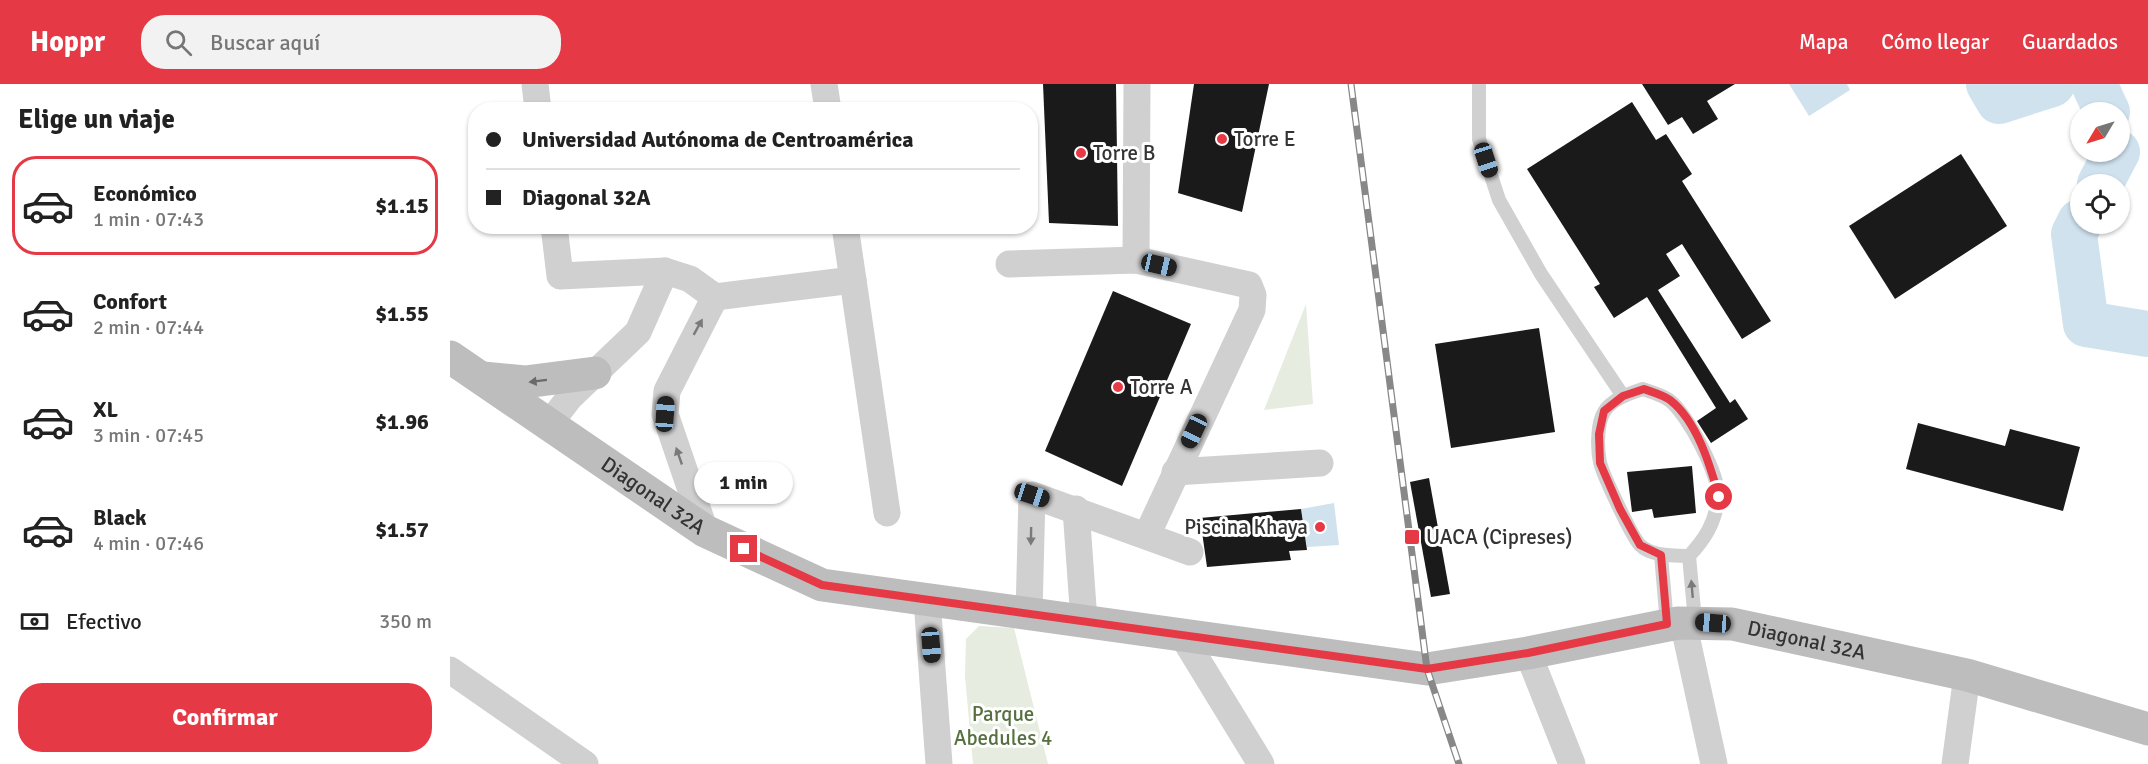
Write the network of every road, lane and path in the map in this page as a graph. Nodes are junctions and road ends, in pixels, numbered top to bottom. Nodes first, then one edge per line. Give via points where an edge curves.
1 (535, 84) edge
2 (824, 84) edge
3 (1137, 84) edge
4 (1479, 84) edge
5 (537, 102) edge
6 (827, 102) edge
7 (555, 234) edge
8 (846, 234) edge
9 (1136, 260) junction
10 (1009, 264) dead end
11 (665, 271) junction
12 (853, 280) junction
13 (715, 297) junction
14 (450, 357) edge
15 (595, 373) junction
16 (480, 378) junction
17 (1623, 396) junction
18 (549, 424) junction
19 (1320, 463) dead end
20 (1174, 472) junction
21 (1076, 509) junction
22 (887, 513) dead end
23 (705, 531) junction
24 (1147, 535) junction
25 (1190, 552) dead end
26 (1661, 555) junction
27 (1689, 556) junction
28 (927, 600) junction
29 (1029, 614) junction
30 (1084, 621) junction
31 (1682, 623) junction
32 (1182, 635) junction
33 (1528, 653) junction
34 (450, 670) edge
35 (1967, 675) junction
36 (2148, 729) edge
37 (585, 764) edge
38 (939, 764) edge
39 (1261, 764) edge
40 (1572, 764) edge
41 (1714, 764) edge
42 (1954, 764) edge

1 - 5 street
2 - 6 street
3 - 9 street
4 - 17 lane via 1479,140 1499,200 1541,273
7 - 11 street via 560,276
8 - 12 street
9 - 10 street
9 - 20 street via 1249,285 1253,295 1252,310
11 - 13 street via 690,279
11 - 15 street via 638,332
12 - 13 street
12 - 22 street
23 -> 13 street via 665,414 667,391
14 - 16 street, Diagonal 32A
15 -> 16 street via 525,382
15 - 18 street
16 - 18 street, Diagonal 32A
17 - 26 lane via 1604,411 1599,434 1600,463 1640,545
17 - 27 lane via 1644,389 1669,400 1706,452 1719,497 1710,531
18 - 23 street, Diagonal 32A
19 - 20 street
20 - 24 street
21 - 24 street
21 -> 29 street via 1032,495
21 - 30 street
23 - 28 street, Diagonal 32A via 822,585
24 - 25 street
26 - 27 lane
26 - 31 lane
31 -> 27 lane
28 - 29 street, Diagonal 32A
28 - 38 street
29 - 30 street, Diagonal 32A
30 - 32 street, Diagonal 32A
31 - 33 street, Diagonal 32A
31 - 35 street, Diagonal 32A via 1732,624
31 - 41 street
32 - 33 street, Diagonal 32A via 1427,669
32 - 39 street
33 - 40 street
34 - 37 street
35 - 36 street, Diagonal 32A
35 - 42 street

